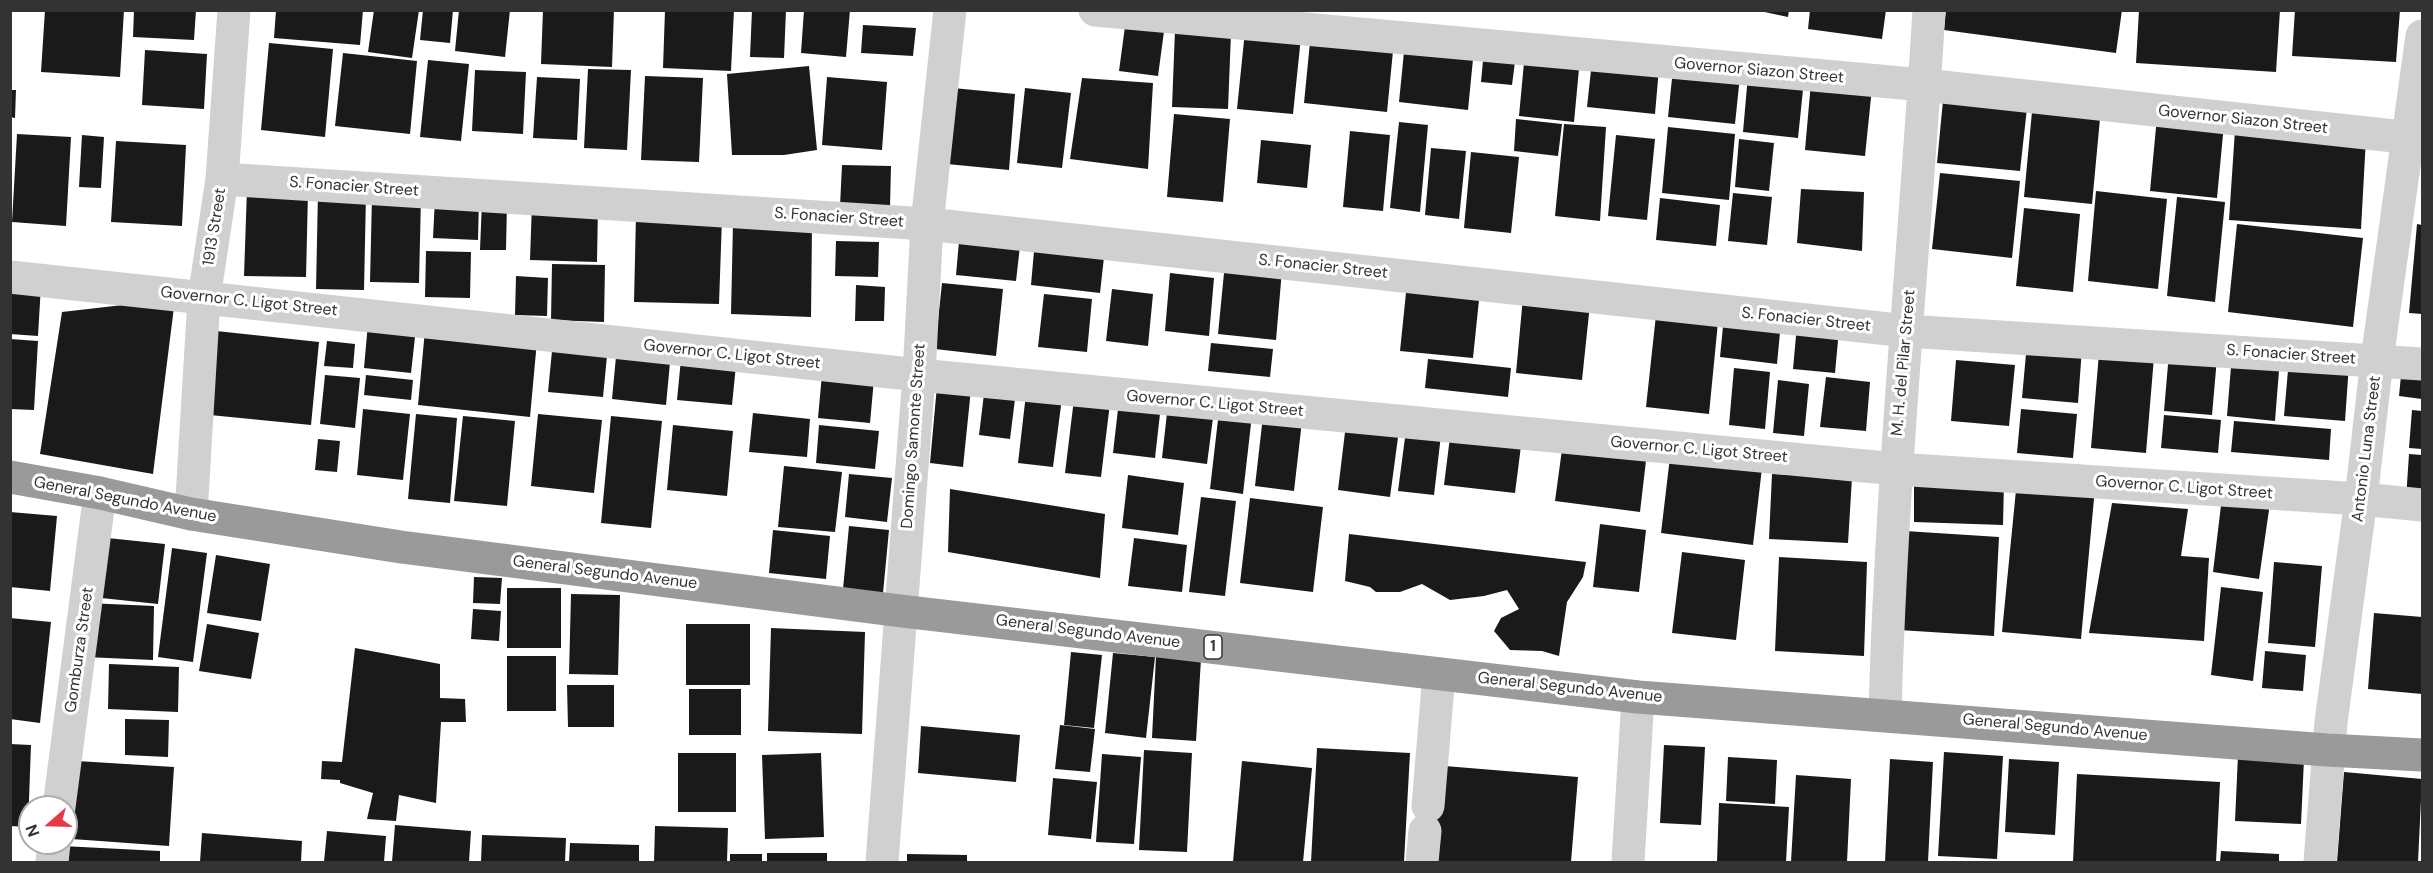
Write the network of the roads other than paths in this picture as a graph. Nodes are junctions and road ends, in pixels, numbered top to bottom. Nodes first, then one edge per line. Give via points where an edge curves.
1 (234, 10) edge
2 (950, 10) edge
3 (1095, 10) edge
4 (1929, 10) edge
5 (2422, 36) edge
6 (1924, 85) junction
7 (2416, 138) edge
8 (222, 179) junction
9 (927, 224) junction
10 (10, 277) edge
11 (204, 298) junction
12 (1907, 331) junction
13 (2377, 360) junction
14 (2422, 364) edge
15 (919, 375) junction
16 (1896, 469) junction
17 (10, 477) edge
18 (100, 494) junction
19 (2361, 499) junction
20 (2422, 505) edge
21 (191, 514) junction
22 (910, 612) junction
23 (1439, 674) junction
24 (1638, 697) junction
25 (1885, 715) junction
26 (2327, 750) junction
27 (2422, 755) edge
28 (61, 795) edge
29 (1425, 833) edge
30 (882, 862) edge
31 (1628, 862) edge
32 (2320, 862) edge

1 - 8 street, 1913 Street
2 - 9 street, Domingo Samonte Street
3 - 6 street, Governor Siazon Street
4 - 6 street, M. H. del Pilar Street
5 - 7 street, Antonio Luna Street
6 - 7 street, Governor Siazon Street
6 - 12 street, M. H. del Pilar Street
7 - 13 street, Antonio Luna Street
8 - 9 street, S. Fonacier Street
8 - 11 street, 1913 Street
9 - 12 street, S. Fonacier Street
9 - 15 street, Domingo Samonte Street
10 - 11 street, Governor C. Ligot Street
11 - 15 street, Governor C. Ligot Street
11 - 21 street, 1913 Street
12 - 13 street, S. Fonacier Street
12 - 16 street, M. H. del Pilar Street
13 - 14 street, S. Fonacier Street
13 - 19 street, Antonio Luna Street
15 - 16 street, Governor C. Ligot Street
15 - 22 street, Domingo Samonte Street
16 - 19 street, Governor C. Ligot Street
16 - 25 street, M. H. del Pilar Street
17 - 18 highway, General Segundo Avenue / 1
18 - 21 highway, General Segundo Avenue / 1
18 - 28 street, Gomburza Street
19 - 20 street, Governor C. Ligot Street
19 - 26 street, Antonio Luna Street
21 - 22 highway, General Segundo Avenue / 1 via 412,548
22 - 23 highway, General Segundo Avenue / 1
22 - 30 street, Domingo Samonte Street via 909,772 889,771
23 - 24 highway, General Segundo Avenue / 1
23 - 29 street
24 - 25 highway, General Segundo Avenue / 1
24 - 31 street
25 - 26 highway, General Segundo Avenue / 1
26 - 27 highway, General Segundo Avenue / 1
26 - 32 street, Antonio Luna Street

